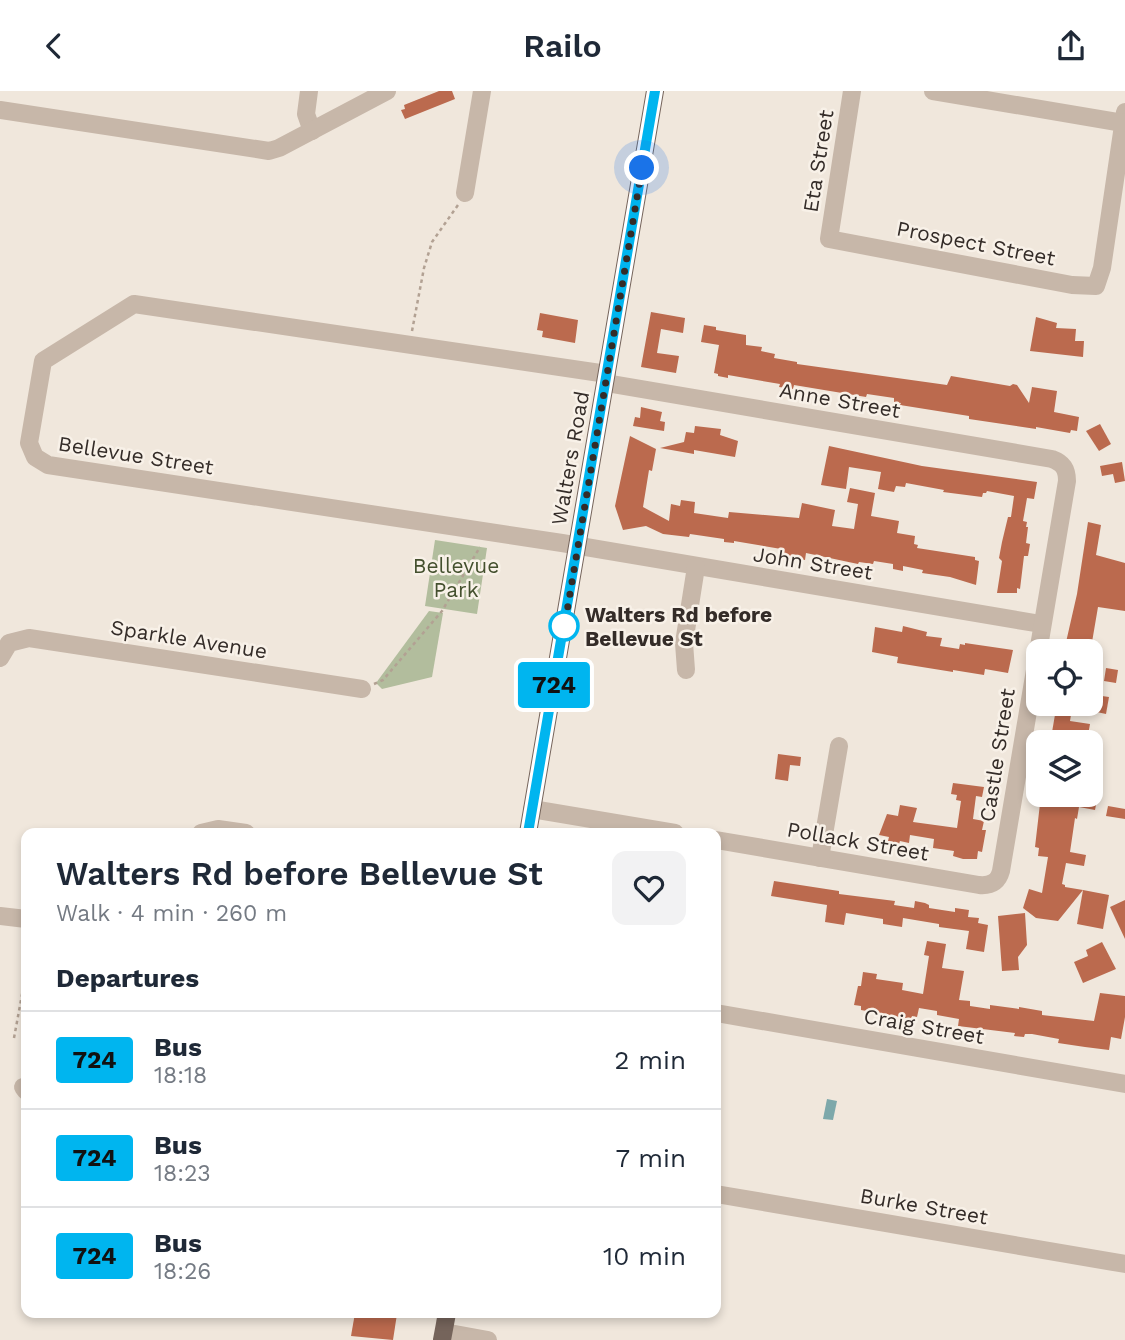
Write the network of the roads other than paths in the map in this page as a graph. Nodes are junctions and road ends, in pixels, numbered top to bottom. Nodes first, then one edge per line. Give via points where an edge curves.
1 (309, 91) edge
2 (387, 91) edge
3 (482, 91) edge
4 (655, 91) edge
5 (852, 91) edge
6 (933, 91) edge
7 (0, 110) edge
8 (1124, 118) edge
9 (312, 131) junction
10 (465, 193) road end
11 (829, 239) joint
12 (606, 378) junction
13 (1064, 467) joint
14 (578, 546) junction
15 (696, 567) junction
16 (1041, 624) junction
17 (3, 643) edge
18 (686, 670) dead end
19 (362, 689) road end
20 (839, 746) dead end
21 (532, 809) junction
22 (529, 828) edge
23 (645, 828) edge
24 (721, 841) edge
25 (820, 857) junction
26 (993, 883) joint
27 (0, 916) edge
28 (21, 918) edge
29 (721, 1014) edge
30 (1125, 1084) edge
31 (721, 1195) edge
32 (1125, 1264) edge
33 (446, 1318) edge
34 (443, 1336) edge
35 (488, 1340) edge

1 - 9 street via 306,114
2 - 9 street
3 - 10 street
4 - 12 main road, Walters Road
5 - 11 street, Eta Street
6 - 8 street
7 - 9 street via 265,151
8 - 11 street, Prospect Street via 1096,286
12 - 13 street, Anne Street via 1052,460
12 - 14 main road, Walters Road
12 - 14 street, Bellevue Street via 138,304 129,305 43,361 29,435 30,449 48,465
13 - 16 street, Castle Street via 1067,481
14 - 15 street, John Street
14 - 21 main road, Walters Road
15 - 16 street, John Street
15 - 18 street via 684,643
16 - 26 street, Castle Street via 1001,871
17 - 19 street, Sparkle Avenue via 29,638
20 - 25 street
21 - 22 main road, Walters Road
21 - 23 street
24 - 25 street, Pollack Street
25 - 26 street, Pollack Street via 979,885
27 - 28 street
29 - 30 street, Craig Street
31 - 32 street, Burke Street
33 - 34 main road
34 - 35 street

